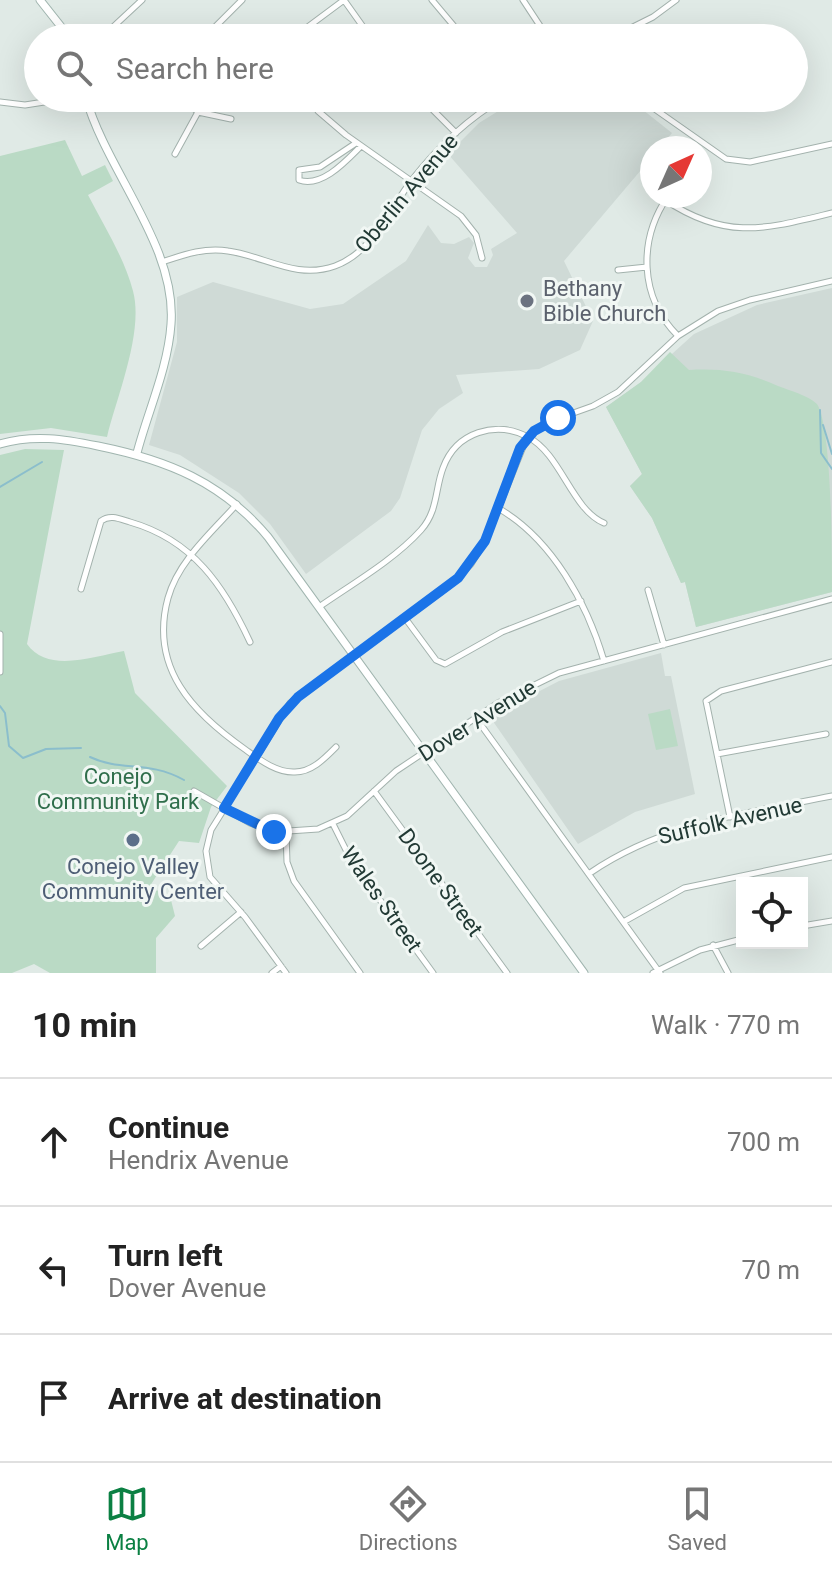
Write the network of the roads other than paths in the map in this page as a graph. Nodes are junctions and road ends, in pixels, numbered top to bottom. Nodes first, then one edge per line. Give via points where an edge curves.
1 (41, 0) edge
2 (142, 0) edge
3 (242, 0) edge
4 (344, 0) edge
5 (432, 0) edge
6 (523, 0) edge
7 (676, 0) edge
8 (59, 24) edge
9 (116, 24) edge
10 (218, 24) edge
11 (312, 24) edge
12 (361, 24) edge
13 (452, 24) edge
14 (539, 24) edge
15 (639, 24) edge
16 (0, 102) edge
17 (24, 105) edge
18 (91, 112) edge
19 (198, 112) joint
20 (319, 112) edge
21 (435, 112) edge
22 (484, 112) edge
23 (656, 112) edge
24 (231, 119) dead end
25 (456, 133) junction
26 (686, 136) edge
27 (832, 144) edge
28 (358, 145) junction
29 (712, 153) edge
30 (175, 154) dead end
31 (411, 182) junction
32 (662, 208) edge
33 (682, 208) edge
34 (832, 213) edge
35 (482, 258) dead end
36 (162, 262) junction
37 (647, 267) junction
38 (618, 270) dead end
39 (832, 281) edge
40 (678, 336) junction
41 (527, 437) junction
42 (0, 444) edge
43 (140, 454) junction
44 (237, 504) junction
45 (498, 508) junction
46 (604, 523) dead end
47 (193, 555) junction
48 (81, 589) dead end
49 (648, 590) dead end
50 (832, 599) edge
51 (581, 601) junction
52 (319, 607) junction
53 (405, 618) junction
54 (0, 634) edge
55 (250, 642) dead end
56 (664, 645) junction
57 (354, 656) junction
58 (604, 661) junction
59 (832, 662) edge
60 (0, 672) edge
61 (476, 718) junction
62 (826, 734) dead end
63 (336, 747) dead end
64 (423, 752) junction
65 (717, 754) junction
66 (255, 756) junction
67 (194, 791) dead end
68 (374, 791) junction
69 (832, 796) edge
70 (224, 808) junction
71 (730, 817) junction
72 (333, 824) junction
73 (286, 833) junction
74 (832, 857) edge
75 (590, 873) junction
76 (241, 912) junction
77 (625, 921) junction
78 (832, 921) edge
79 (808, 925) edge
80 (736, 940) edge
81 (713, 945) junction
82 (201, 946) dead end
83 (281, 966) junction
84 (657, 972) edge
85 (272, 973) edge
86 (286, 973) edge
87 (360, 973) edge
88 (433, 973) edge
89 (507, 973) edge
90 (584, 973) edge
91 (728, 973) edge

1 - 8 street
2 - 9 street
3 - 10 street
4 - 11 street
4 - 12 street
5 - 13 street
6 - 14 street
7 - 15 street
16 - 17 street
18 - 36 street
19 - 24 street
19 - 30 street
20 - 28 street
21 - 25 street
22 - 25 street, Oberlin Avenue
23 - 26 street
25 - 31 street, Oberlin Avenue
27 - 29 street via 750,162
28 - 28 street via 320,167 299,170 299,180 329,174
28 - 31 street
31 - 35 street via 470,225
31 - 36 street, Oberlin Avenue via 366,245 336,265 301,271 216,250
32 - 37 street via 650,234
33 - 34 street via 701,221 734,230 759,230
36 - 43 street via 171,326
37 - 38 street
37 - 40 street via 656,305
39 - 40 street via 734,305
40 - 41 street via 618,392
41 - 45 street
41 - 46 street via 551,459 591,515
41 - 52 street via 491,429 461,441 442,469 438,498 424,527
42 - 43 street via 48,437
43 - 44 street via 198,477
44 - 47 street
44 - 52 street
45 - 51 street via 528,529
45 - 53 street via 471,564
47 - 48 street via 160,533 106,517 99,524
47 - 55 street via 224,590
47 - 66 street via 167,599 163,630 172,675 187,701
49 - 56 street
50 - 56 street, Dover Avenue
51 - 53 street via 502,632 445,664 436,660
51 - 58 street
52 - 57 street
53 - 57 street
54 - 60 street
56 - 58 street, Dover Avenue
57 - 64 street
57 - 66 street via 290,703
58 - 61 street, Dover Avenue via 531,684
59 - 65 street via 708,698
61 - 64 street, Dover Avenue
61 - 75 street
62 - 65 street
63 - 66 street via 314,766 293,773
64 - 68 street, Dover Avenue
64 - 90 street
65 - 71 street
66 - 70 street
67 - 70 street, Dover Avenue
68 - 72 street, Dover Avenue
68 - 89 street, Doone Street
69 - 71 street, Suffolk Avenue
70 - 73 street, Dover Avenue via 250,823
70 - 76 street via 211,830 206,863 217,889
71 - 75 street, Suffolk Avenue via 658,835
72 - 73 street, Dover Avenue
72 - 88 street, Wales Street via 351,860
73 - 87 street via 294,881
74 - 77 street via 684,888
75 - 77 street
76 - 82 street
76 - 83 street
77 - 84 street
78 - 79 street
80 - 81 street
81 - 84 street
81 - 91 street
83 - 85 street
83 - 86 street

